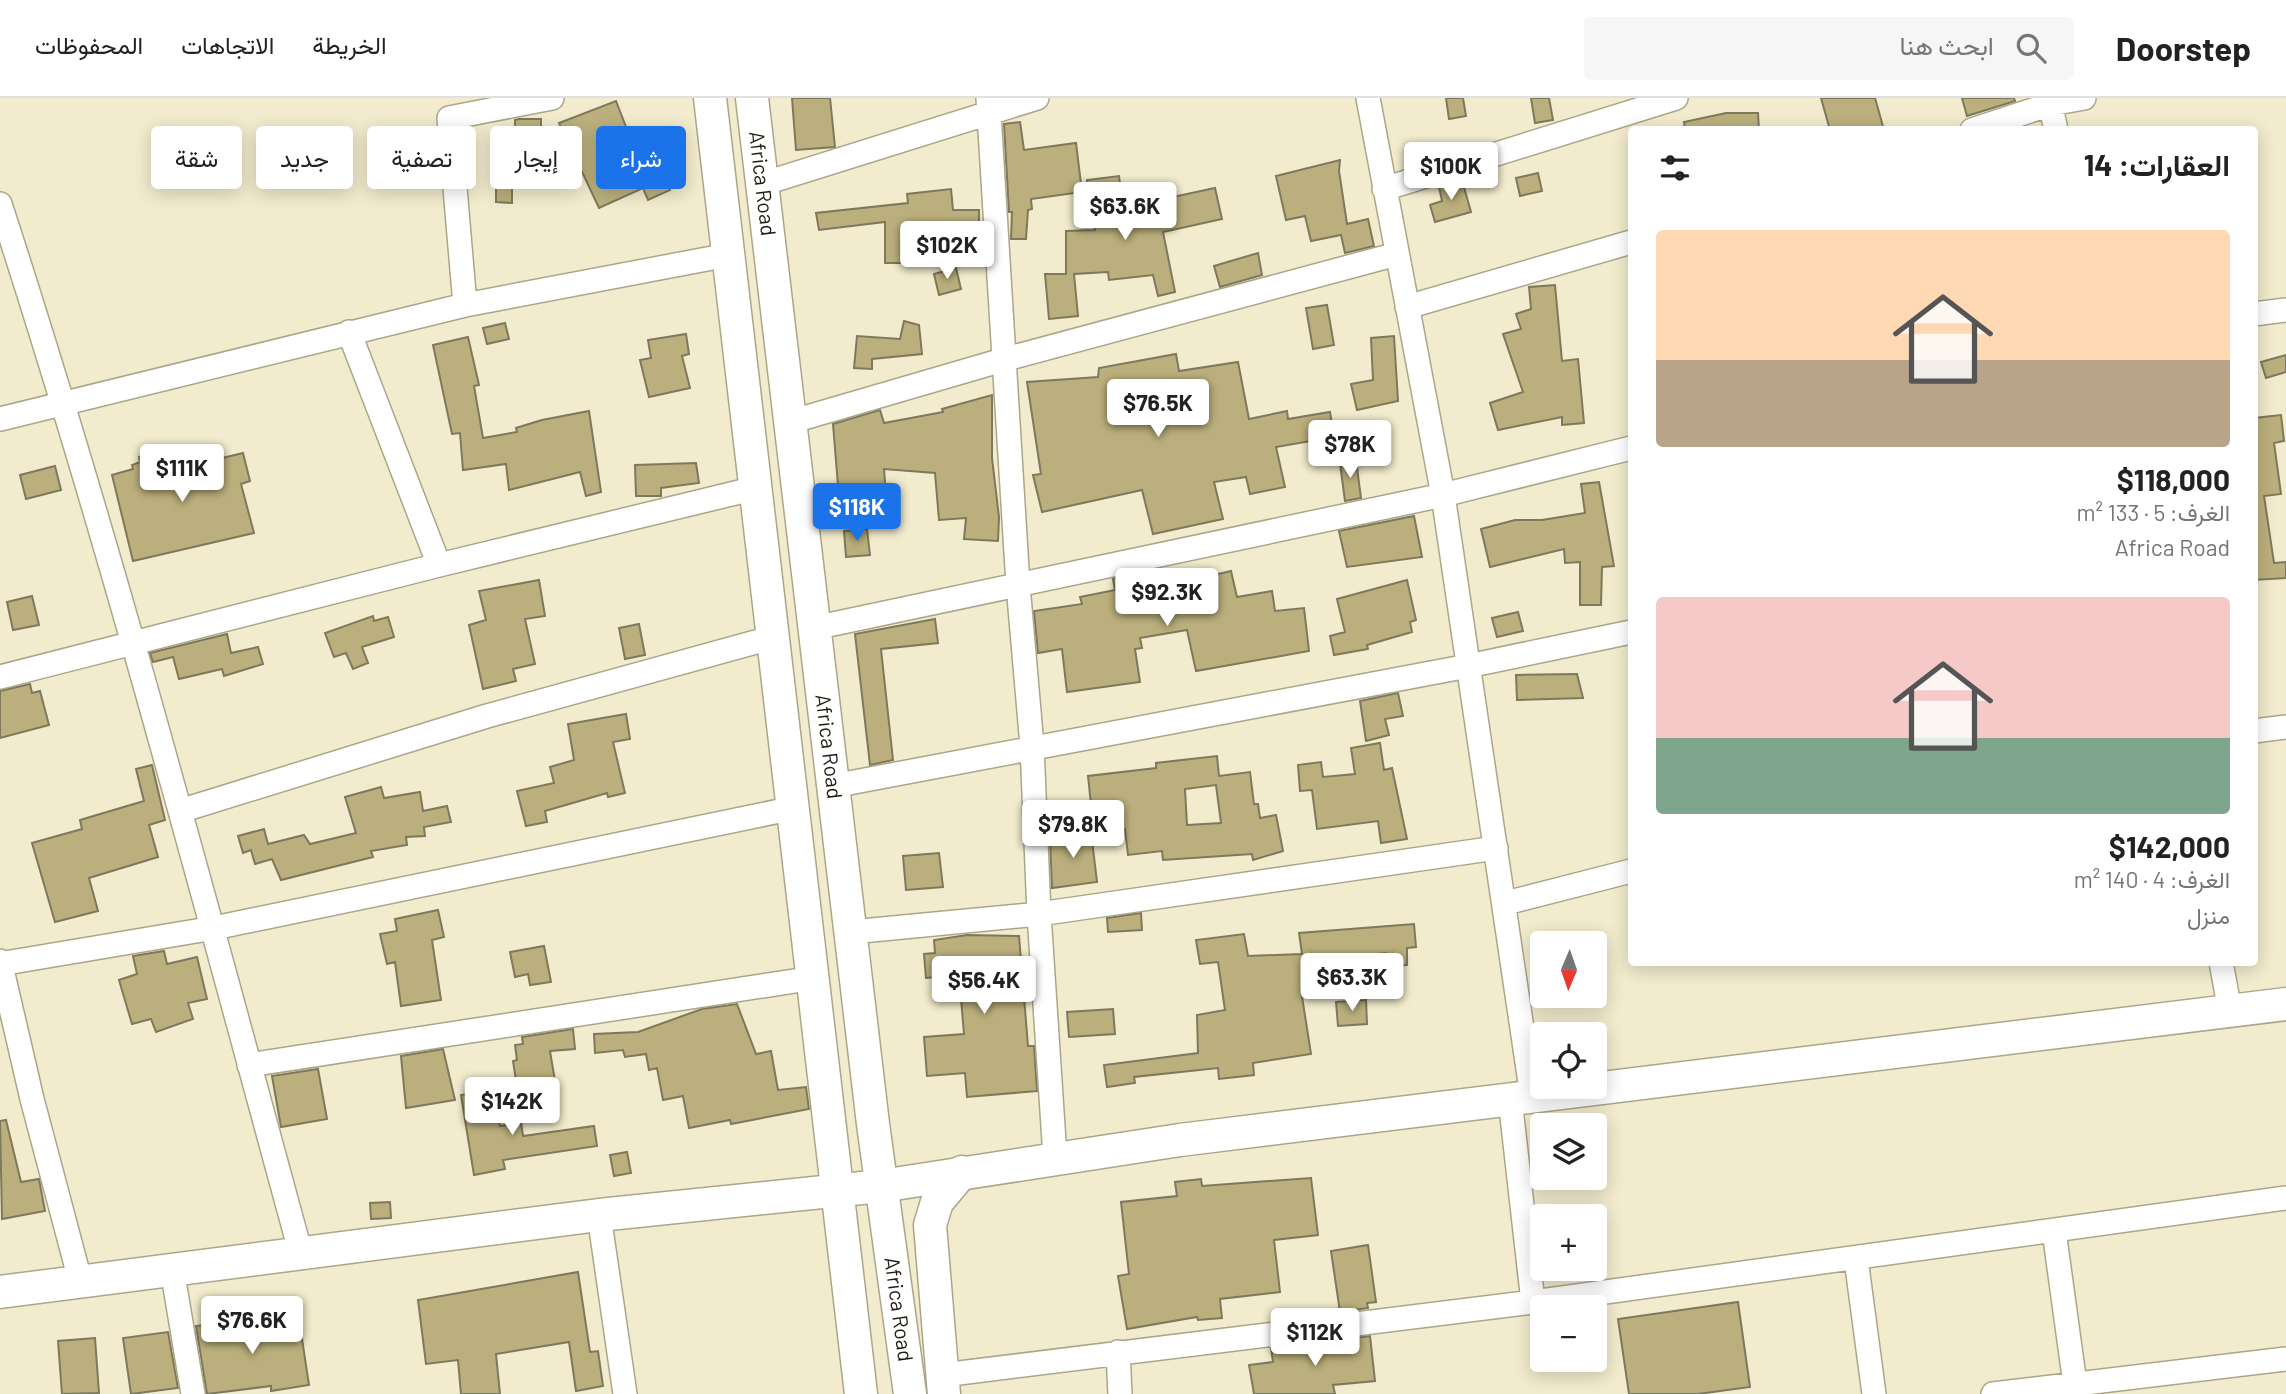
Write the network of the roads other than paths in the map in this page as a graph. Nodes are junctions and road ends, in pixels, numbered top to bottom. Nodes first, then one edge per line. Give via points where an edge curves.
1 (552, 98) edge
2 (710, 98) edge
3 (752, 98) edge
4 (1037, 98) edge
5 (1368, 98) edge
6 (1676, 98) edge
7 (2084, 98) edge
8 (2050, 101) edge
9 (988, 105) edge
10 (448, 108) edge
11 (1983, 126) edge
12 (2055, 126) edge
13 (762, 184) junction
14 (1384, 189) junction
15 (0, 204) edge
16 (1628, 243) edge
17 (1397, 254) junction
18 (729, 255) junction
19 (465, 305) junction
20 (1407, 307) junction
21 (2286, 310) edge
22 (2258, 314) edge
23 (349, 332) junction
24 (1006, 359) junction
25 (65, 405) junction
26 (0, 419) edge
27 (790, 422) junction
28 (1628, 450) edge
29 (756, 488) junction
30 (1443, 495) junction
31 (439, 565) junction
32 (1018, 586) junction
33 (814, 628) junction
34 (1628, 633) edge
35 (774, 637) junction
36 (133, 644) junction
37 (1468, 666) junction
38 (0, 677) edge
39 (2286, 727) edge
40 (2258, 730) edge
41 (1032, 746) junction
42 (833, 786) junction
43 (794, 808) junction
44 (180, 811) junction
45 (1496, 848) junction
46 (1628, 872) edge
47 (1506, 903) junction
48 (1039, 914) junction
49 (214, 928) junction
50 (851, 932) junction
51 (0, 963) edge
52 (2222, 966) edge
53 (814, 978) junction
54 (2286, 1004) edge
55 (2230, 1011) junction
56 (249, 1065) junction
57 (1521, 1098) junction
58 (1055, 1157) junction
59 (962, 1172) junction
60 (881, 1186) junction
61 (839, 1190) junction
62 (2286, 1198) edge
63 (599, 1215) junction
64 (2053, 1231) junction
65 (301, 1254) junction
66 (1856, 1259) junction
67 (172, 1269) junction
68 (80, 1280) junction
69 (0, 1292) edge
70 (1533, 1295) edge
71 (1586, 1295) edge
72 (1530, 1302) edge
73 (1118, 1352) junction
74 (2286, 1359) edge
75 (944, 1384) edge
76 (2075, 1384) junction
77 (193, 1394) edge
78 (625, 1394) edge
79 (861, 1394) edge
80 (910, 1394) edge
81 (1120, 1394) edge
82 (1874, 1394) edge
83 (1993, 1394) edge

1 - 10 street
2 - 18 street, Africa Road
3 - 13 street, Africa Road
4 - 9 street
5 - 14 street
6 - 14 street
7 - 8 street
8 - 11 street
8 - 12 street
9 - 13 street
9 - 24 street
10 - 19 street
13 - 27 street, Africa Road
14 - 17 street
15 - 25 street
16 - 20 street
17 - 20 street
17 - 24 street
18 - 19 street
18 - 29 street, Africa Road
19 - 23 street
20 - 30 street
21 - 22 street
23 - 25 street
23 - 31 street
24 - 27 street
24 - 32 street
25 - 26 street
25 - 36 street
27 - 33 street, Africa Road
28 - 30 street
29 - 31 street
29 - 35 street, Africa Road
30 - 32 street
30 - 37 street
31 - 36 street
32 - 33 street
32 - 41 street
33 - 42 street, Africa Road
34 - 37 street
35 - 43 street, Africa Road
35 - 44 street via 487,716
36 - 38 street
36 - 44 street
37 - 41 street
37 - 45 street
39 - 40 street
41 - 42 street
41 - 48 street
42 - 50 street, Africa Road
43 - 49 street
43 - 53 street, Africa Road
44 - 49 street
45 - 47 street
45 - 48 street
46 - 47 street
47 - 57 street
48 - 50 street
48 - 58 street
49 - 51 street
49 - 56 street
50 - 60 street, Africa Road
51 - 68 street
52 - 55 street
53 - 56 street
53 - 61 street, Africa Road
54 - 55 street
55 - 57 street
56 - 65 street
57 - 58 street
57 - 70 street
58 - 59 street
59 - 60 street
59 - 75 street via 937,1202 930,1225
60 - 61 street
60 - 80 street, Africa Road
61 - 63 street
61 - 79 street, Africa Road
62 - 64 street
63 - 65 street
63 - 78 street
64 - 66 street
64 - 76 street
65 - 67 street
66 - 71 street
66 - 82 street
67 - 68 street
67 - 77 street
68 - 69 street
72 - 73 street
73 - 75 street
73 - 81 street
74 - 76 street
76 - 83 street

